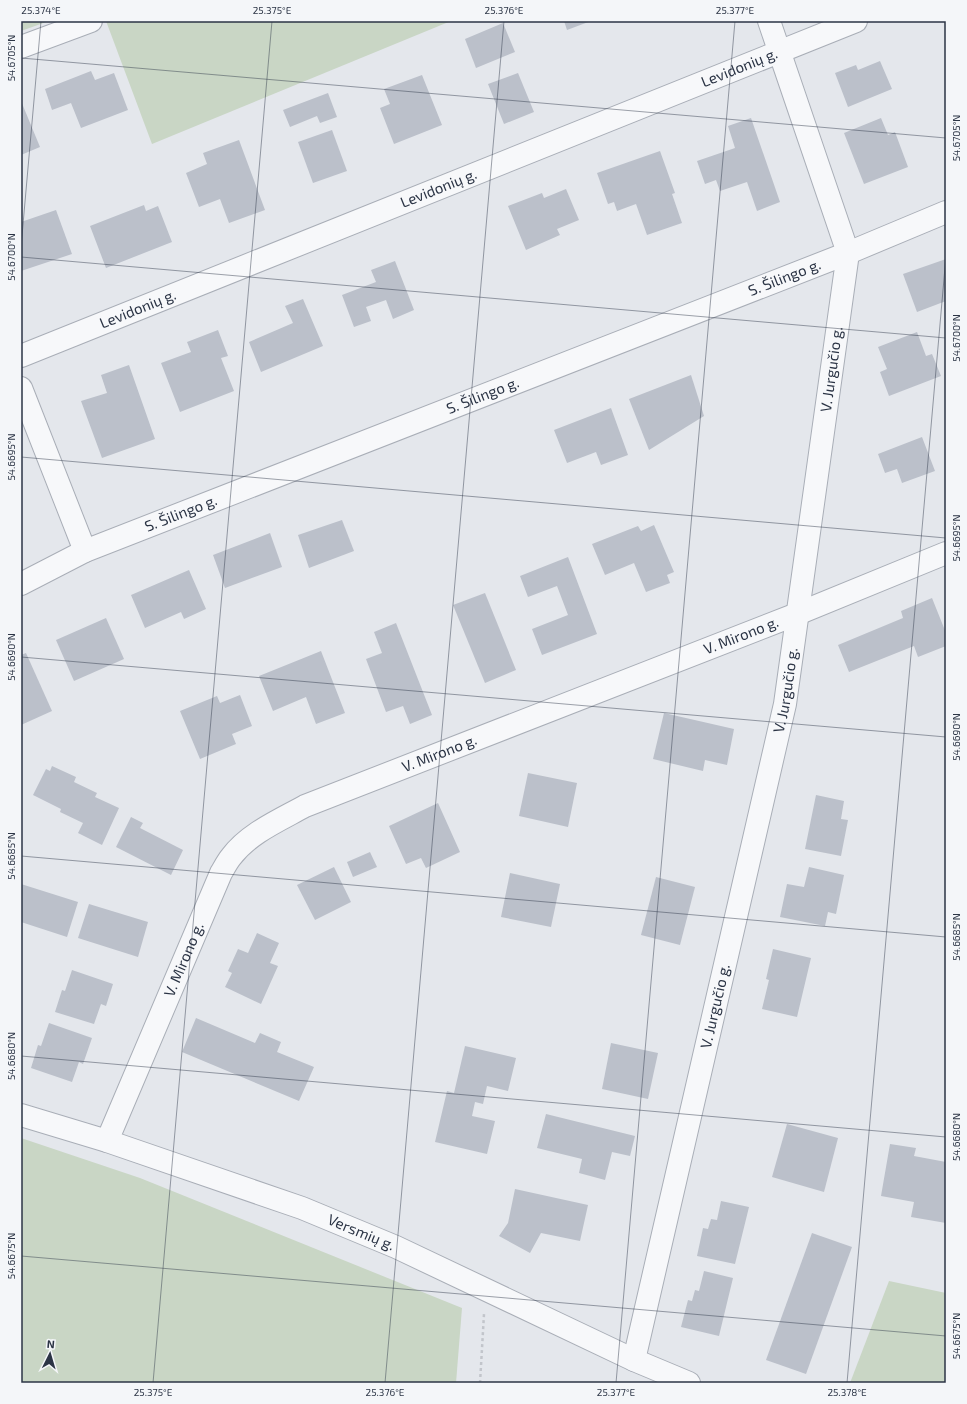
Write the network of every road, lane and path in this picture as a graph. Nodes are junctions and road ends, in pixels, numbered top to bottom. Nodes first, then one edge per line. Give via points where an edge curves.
1 (91, 21) edge
2 (769, 21) edge
3 (856, 21) edge
4 (21, 47) edge
5 (779, 52) junction
6 (946, 212) edge
7 (848, 253) junction
8 (21, 356) edge
9 (21, 388) edge
10 (85, 551) junction
11 (946, 553) edge
12 (21, 584) edge
13 (797, 614) junction
14 (21, 1115) edge
15 (107, 1141) junction
16 (495, 1294) junction
17 (634, 1360) junction
18 (480, 1383) edge
19 (689, 1383) edge

1 - 4 street
2 - 5 street, V. Jurgučio g.
3 - 5 street, Levidonių g.
5 - 7 street, V. Jurgučio g.
5 - 8 street, Levidonių g.
6 - 7 street, S. Šilingo g.
7 - 10 street, S. Šilingo g.
7 - 13 street, V. Jurgučio g.
9 - 10 street
10 - 12 street, S. Šilingo g.
11 - 13 street, V. Mirono g.
13 - 15 street, V. Mirono g. via 305,806 271,824 246,842 231,857 221,873
13 - 17 street, V. Jurgučio g. via 785,704
14 - 15 street, Versmių g.
15 - 16 street, Versmių g. via 302,1208 396,1247
16 - 17 street, Versmių g.
16 - 18 path via 484,1312
17 - 19 street, Versmių g.

